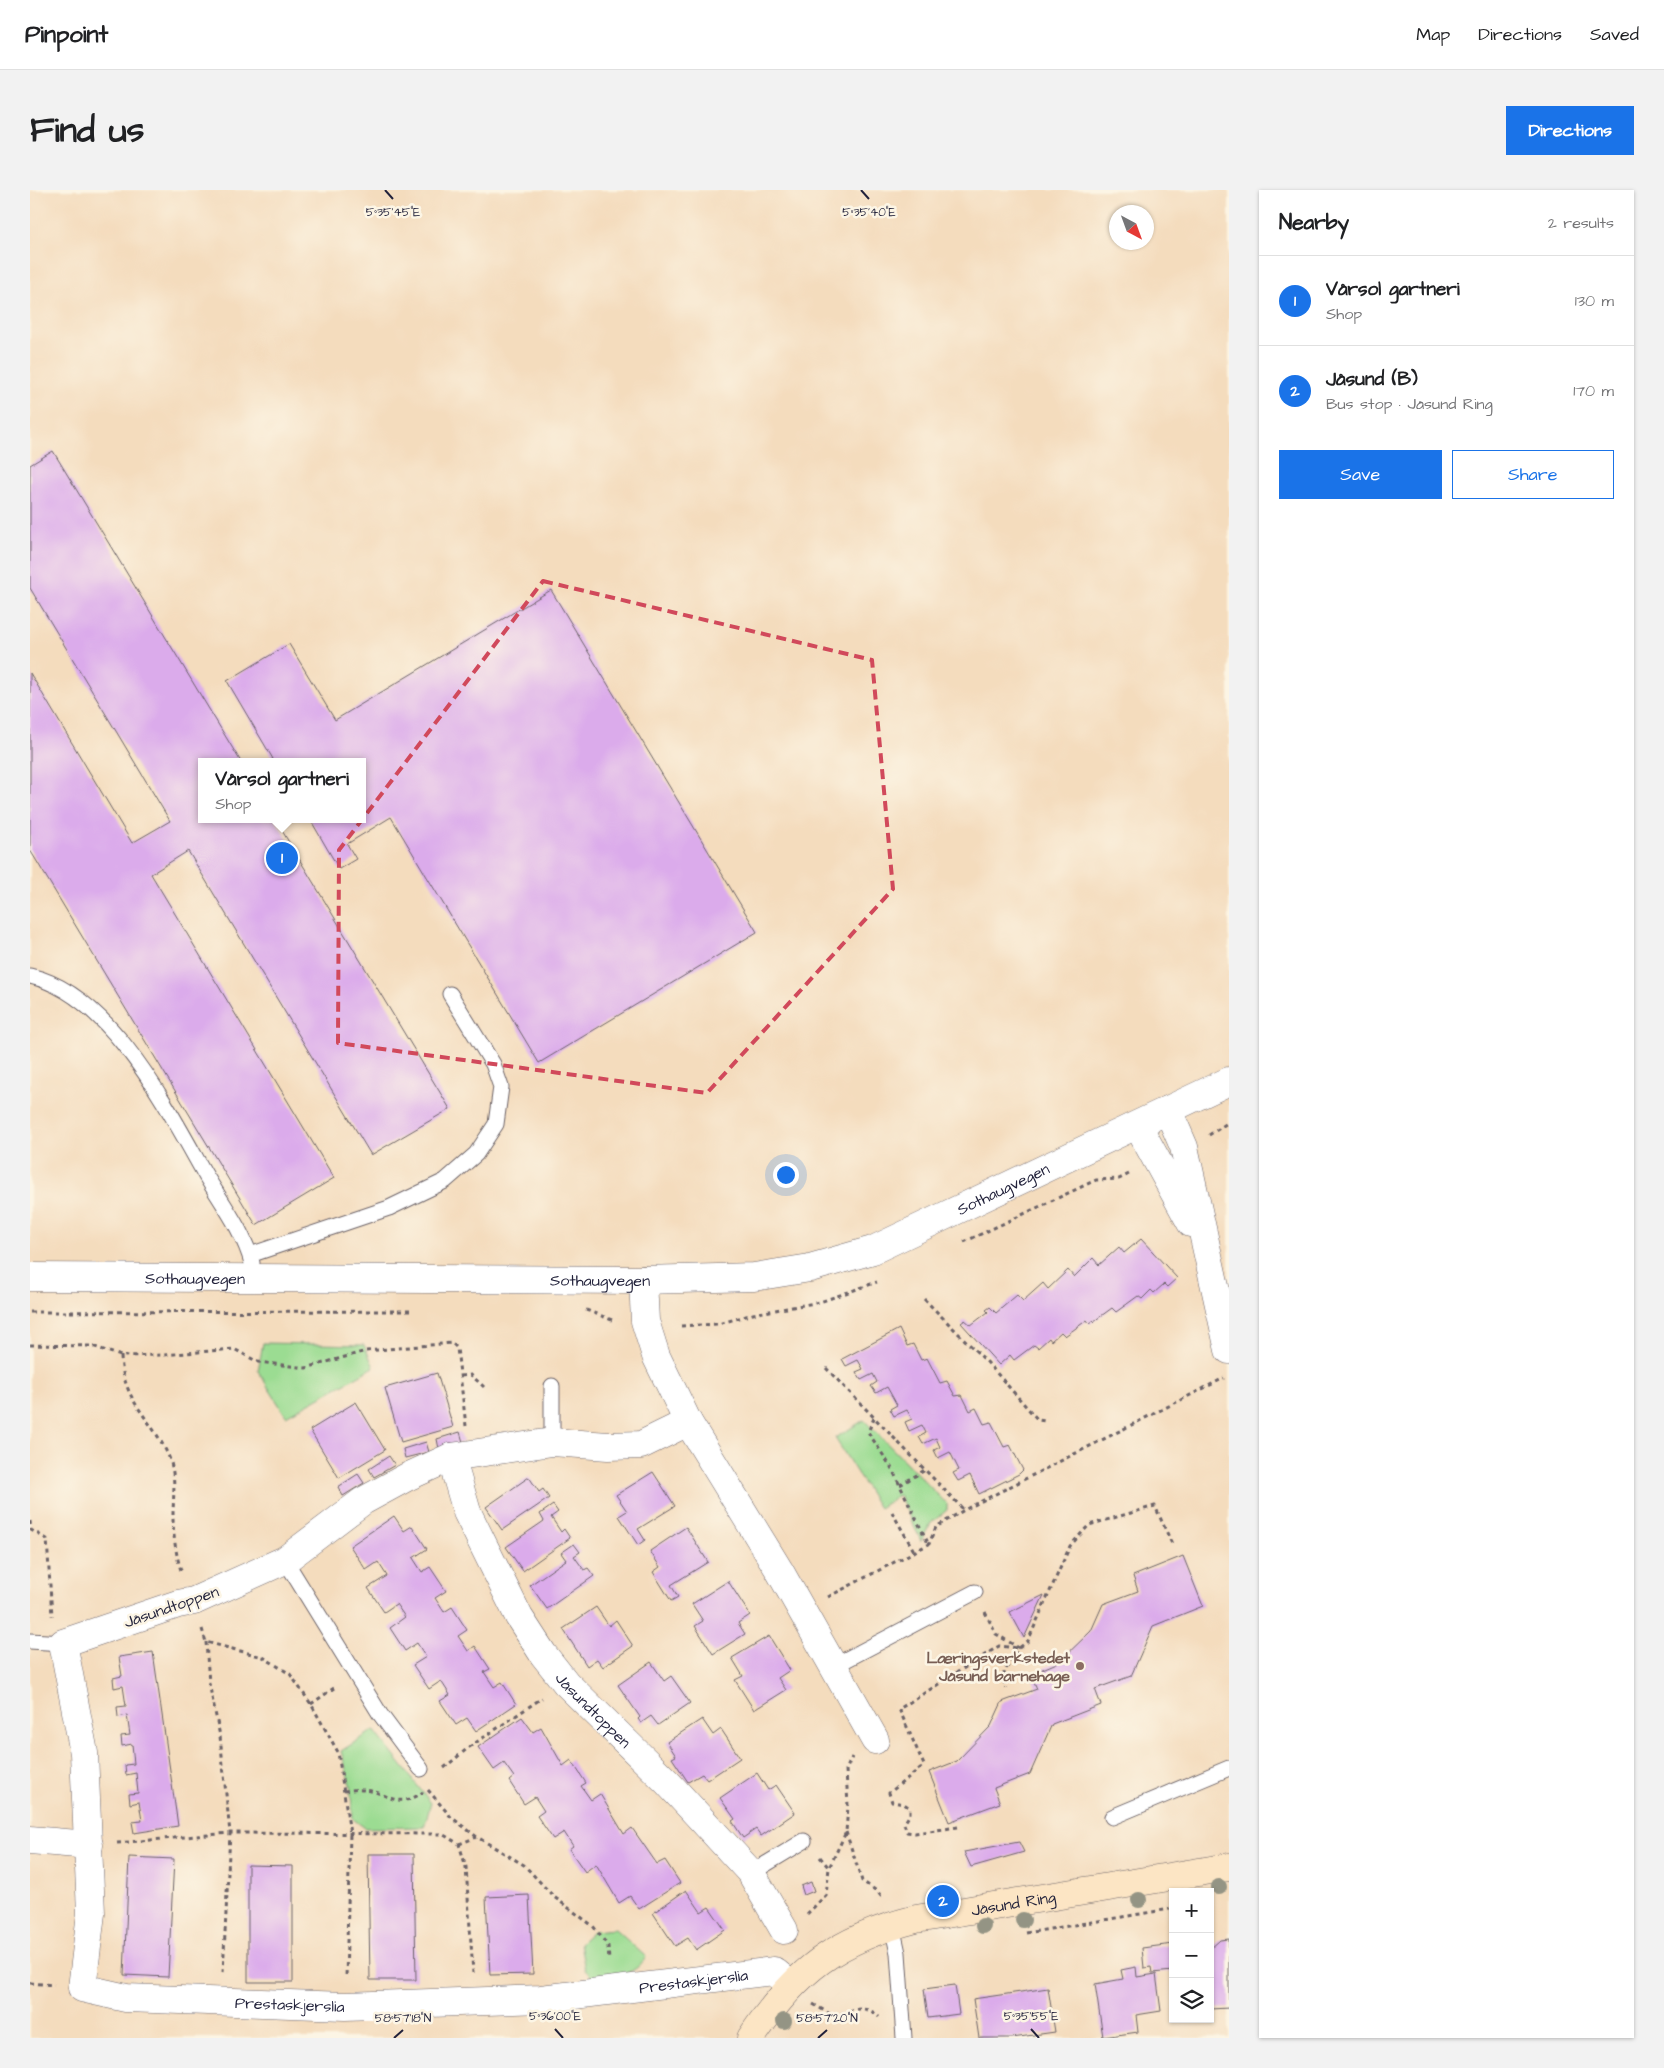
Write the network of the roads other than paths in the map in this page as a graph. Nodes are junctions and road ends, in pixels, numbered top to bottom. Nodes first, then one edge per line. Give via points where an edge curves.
1 (30, 976) edge
2 (450, 994) dead end
3 (1229, 1081) edge
4 (1168, 1110) junction
5 (1138, 1126) junction
6 (1205, 1248) junction
7 (253, 1267) junction
8 (30, 1277) edge
9 (642, 1280) junction
10 (1229, 1350) edge
11 (552, 1386) dead end
12 (688, 1422) junction
13 (552, 1442) junction
14 (460, 1456) junction
15 (285, 1560) junction
16 (975, 1592) road end
17 (30, 1641) edge
18 (63, 1643) junction
19 (832, 1667) junction
20 (875, 1740) road end
21 (1229, 1768) edge
22 (421, 1769) dead end
23 (1112, 1817) dead end
24 (30, 1840) edge
25 (804, 1841) dead end
26 (99, 1844) junction
27 (1229, 1867) edge
28 (751, 1873) junction
29 (890, 1915) junction
30 (784, 1930) road end
31 (791, 1985) junction
32 (751, 2038) edge
33 (904, 2038) edge

1 - 7 lane via 54,984 93,1010 125,1046 159,1093
2 - 7 lane via 493,1064 501,1087 496,1124 476,1154 445,1181
3 - 4 street, Sothaugvegen
4 - 5 street, Sothaugvegen
4 - 6 street via 1184,1146
5 - 6 street
5 - 9 street, Sothaugvegen via 873,1250 810,1268 754,1276
6 - 10 street
7 - 8 street, Sothaugvegen
7 - 9 street, Sothaugvegen
9 - 12 street via 645,1321 656,1356
11 - 13 lane
12 - 13 street, Jåsundtoppen via 641,1445
12 - 19 street via 779,1570
13 - 14 street, Jåsundtoppen
14 - 15 street, Jåsundtoppen via 407,1477 363,1501
14 - 28 street, Jåsundtoppen via 467,1512 518,1618 543,1654 566,1683 667,1782
15 - 18 street, Jåsundtoppen via 194,1601
15 - 22 lane via 380,1714
16 - 19 lane
17 - 18 lane
18 - 26 street
19 - 20 street
21 - 23 lane
24 - 26 street
25 - 28 lane
26 - 31 street, Prestaskjerslia via 82,1988 126,1998 345,2006 475,2002 541,1999 774,1972
27 - 29 main road, Jåsund Ring via 924,1918
28 - 30 street, Jåsundtoppen
29 - 31 main road, Jåsund Ring via 873,1931 828,1954
29 - 33 lane via 898,1953
31 - 32 main road, Jåsund Ring

